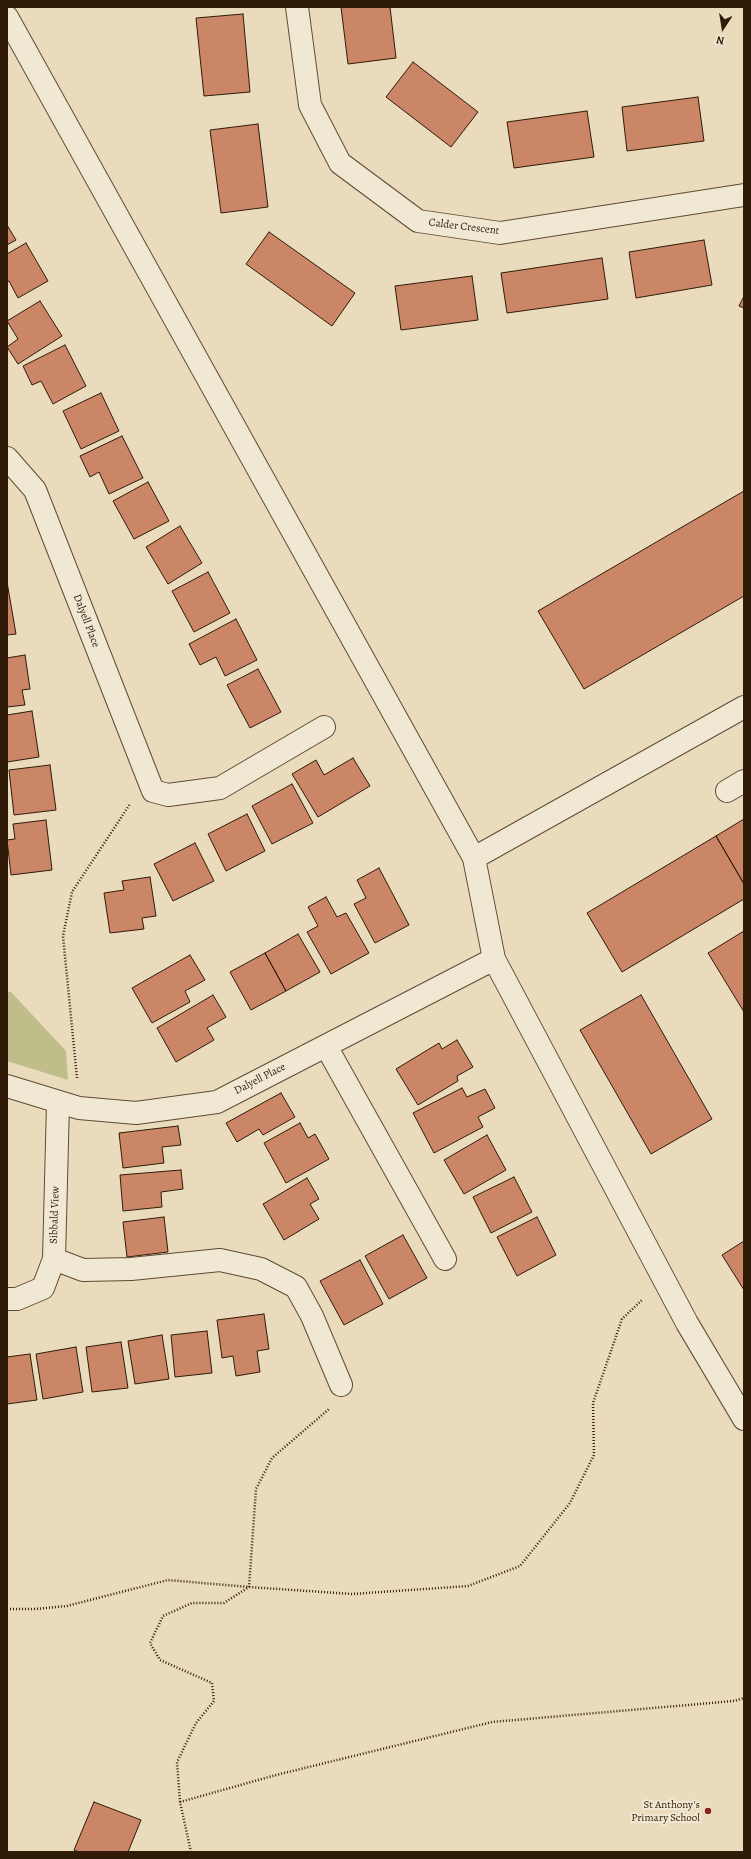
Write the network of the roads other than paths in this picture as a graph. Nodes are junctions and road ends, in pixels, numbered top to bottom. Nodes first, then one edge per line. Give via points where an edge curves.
1 (297, 7) edge
2 (7, 17) edge
3 (744, 195) edge
4 (7, 458) edge
5 (744, 707) edge
6 (324, 727) dead end
7 (474, 858) junction
8 (494, 959) junction
9 (326, 1046) junction
10 (7, 1086) edge
11 (58, 1103) junction
12 (54, 1259) junction
13 (445, 1259) dead end
14 (7, 1299) edge
15 (341, 1385) road end
16 (744, 1419) edge

1 - 3 street, Calder Crescent via 310,105 340,163 418,221 500,233
2 - 7 street
4 - 6 street, Dalyell Place via 35,490 150,784 168,795 220,788
5 - 7 street
7 - 8 street
8 - 9 street, Dalyell Place
8 - 16 street via 687,1323
9 - 11 street, Dalyell Place via 217,1102 136,1113 79,1108
9 - 13 street
10 - 11 street, Dalyell Place
11 - 12 street, Sibbald View
12 - 14 street, Sibbald View via 43,1288
12 - 15 street via 83,1270 131,1269 220,1260 261,1269 296,1287 312,1316

